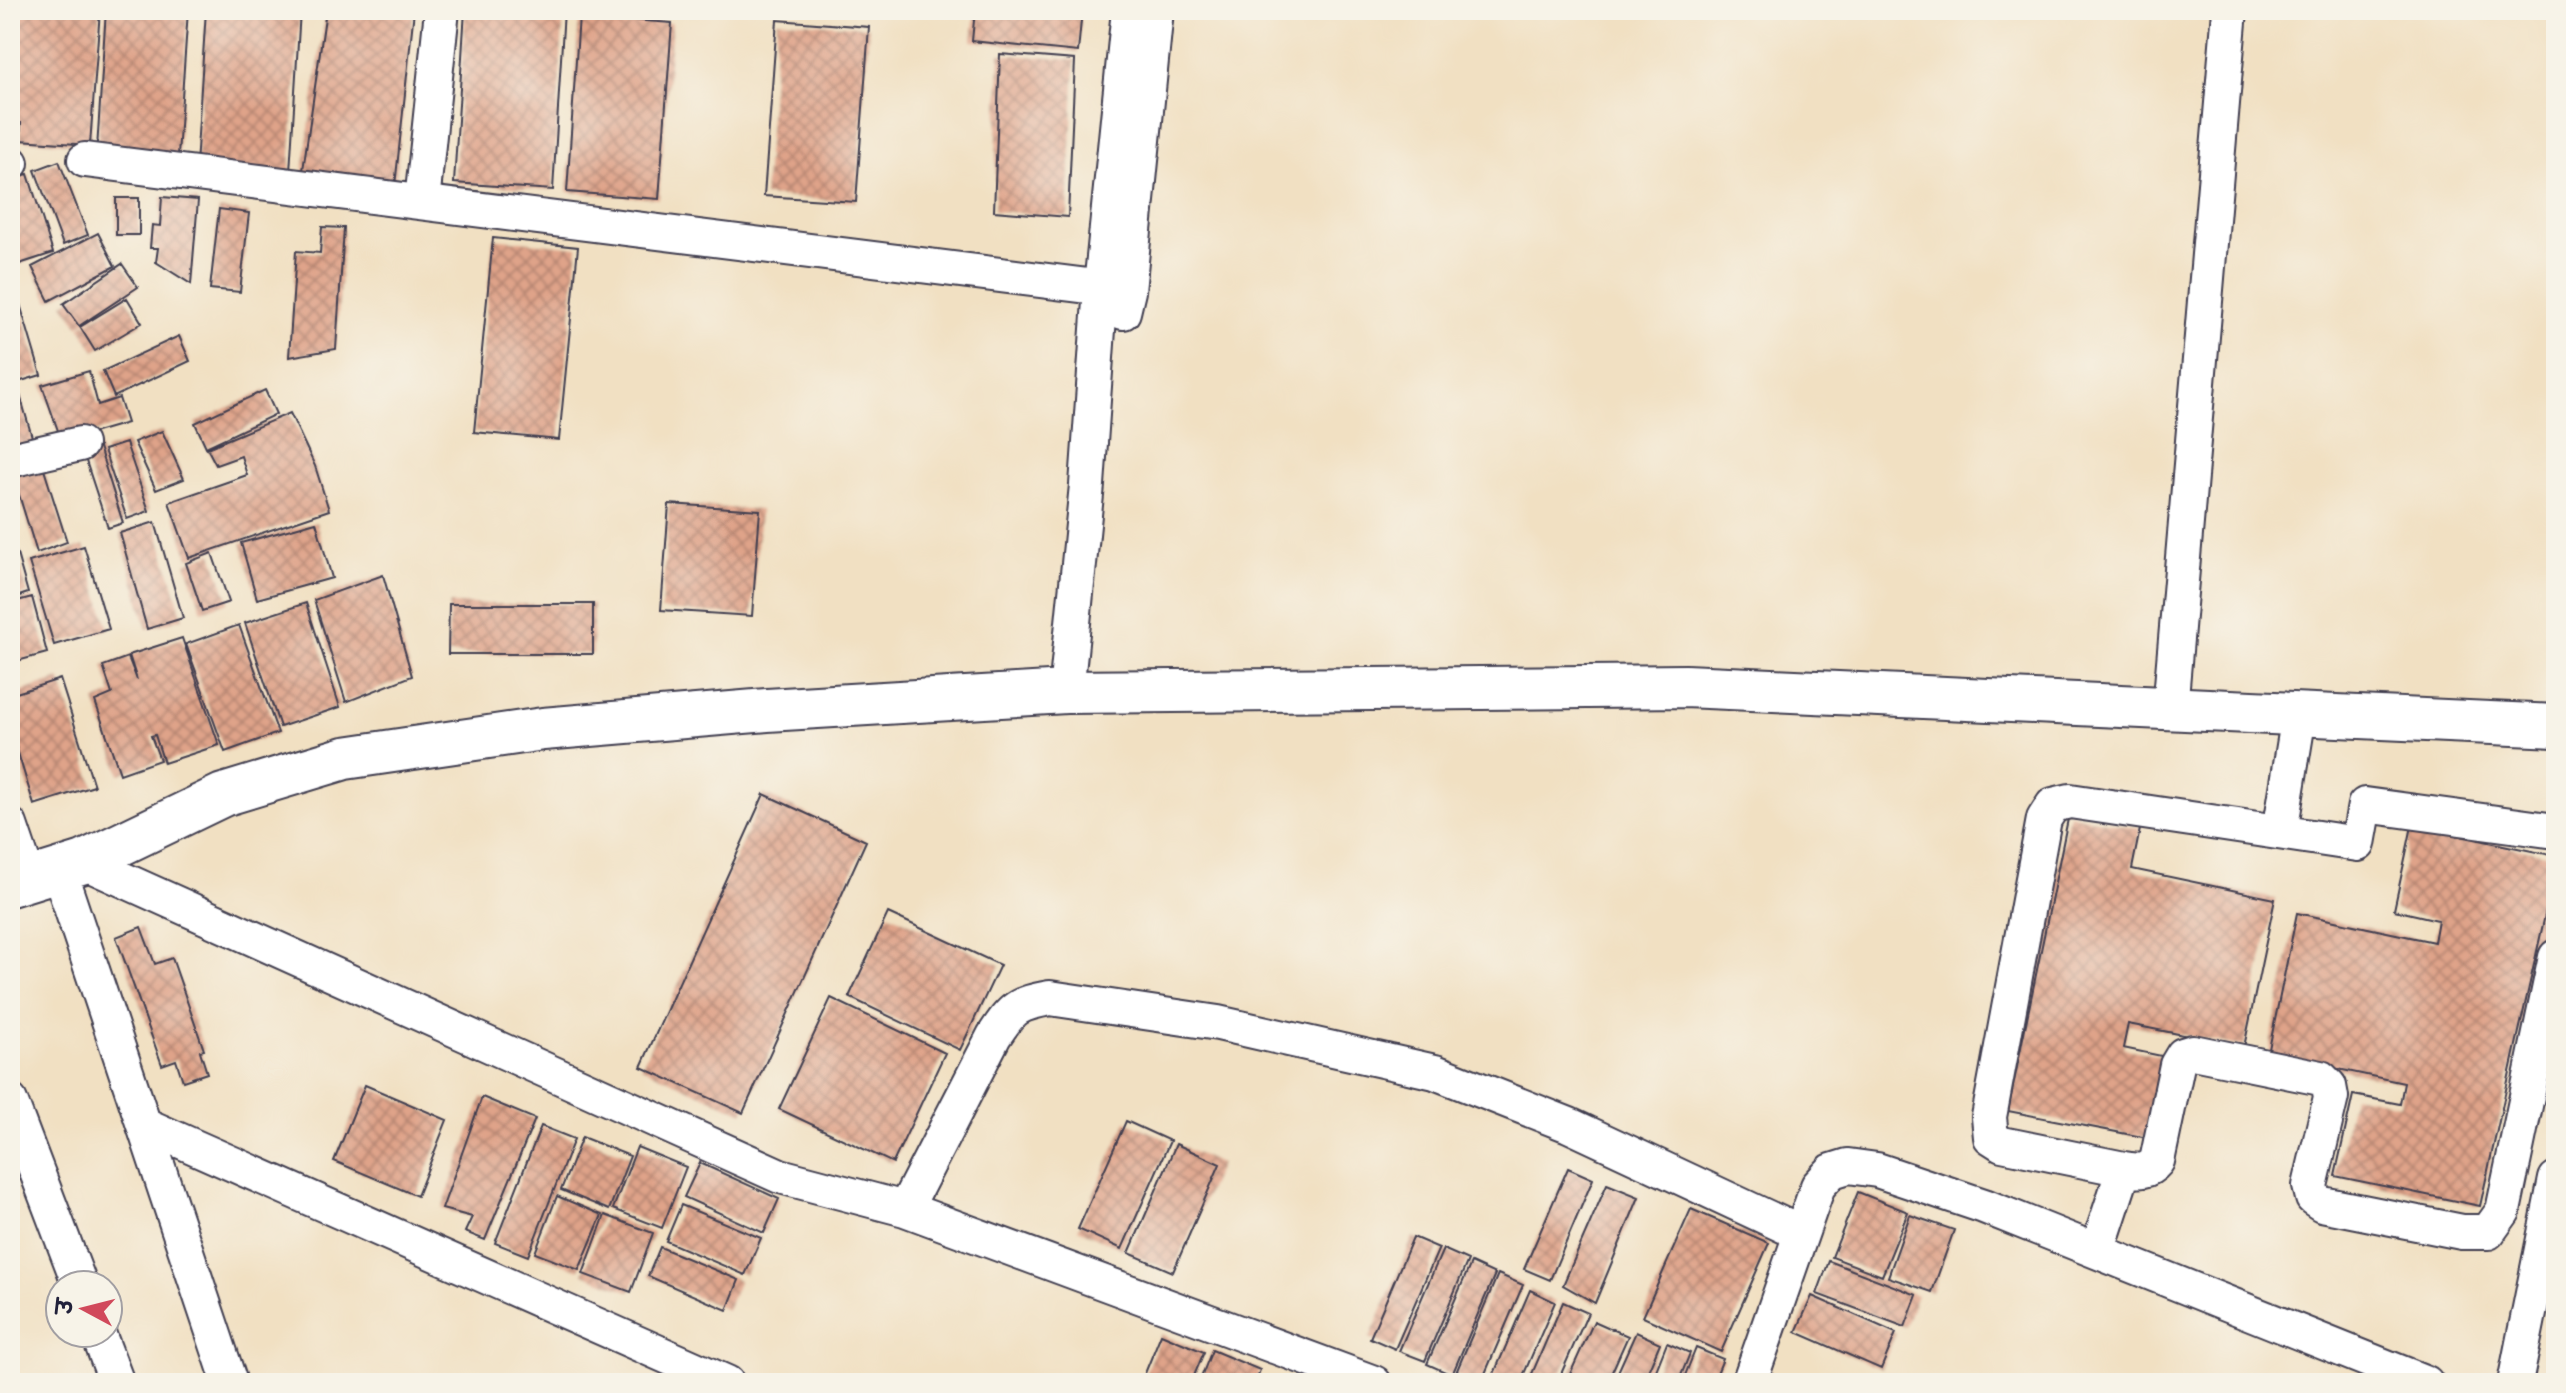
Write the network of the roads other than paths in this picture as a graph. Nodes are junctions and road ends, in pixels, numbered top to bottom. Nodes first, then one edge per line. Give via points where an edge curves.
1 (442, 10) edge
2 (1129, 10) edge
3 (1156, 10) edge
4 (2230, 10) edge
5 (85, 160) dead end
6 (422, 202) junction
7 (1114, 289) junction
8 (80, 444) dead end
9 (10, 460) edge
10 (1066, 692) junction
11 (2170, 709) junction
12 (2299, 715) junction
13 (2556, 726) edge
14 (10, 825) edge
15 (2556, 831) edge
16 (2280, 832) junction
17 (45, 874) edge
18 (2556, 957) edge
19 (10, 1101) edge
20 (145, 1125) junction
21 (2124, 1169) junction
22 (2556, 1179) edge
23 (905, 1209) junction
24 (1800, 1233) junction
25 (2097, 1251) junction
26 (74, 1269) edge
27 (104, 1349) edge
28 (117, 1383) edge
29 (230, 1383) edge
30 (727, 1383) edge
31 (1374, 1383) edge
32 (1749, 1383) edge
33 (2426, 1383) edge
34 (2515, 1383) edge

1 - 6 street
2 - 7 street
3 - 7 street
4 - 11 street
5 - 6 street
6 - 7 street
7 - 10 street
8 - 9 street
10 - 11 street via 1685,686
10 - 17 street via 543,729 345,758 223,795
11 - 12 street
12 - 13 street
12 - 16 street
14 - 17 street
15 - 16 street via 2365,805 2358,844
16 - 21 street via 2070,801 2053,805 2044,819 1989,1117 1991,1137 2002,1144
17 - 20 street
17 - 23 street via 780,1176
18 - 21 street via 2503,1211 2488,1232 2462,1232 2322,1204 2313,1198 2310,1186 2331,1097 2329,1086 2321,1078 2193,1052 2177,1065 2157,1161 2142,1172
19 - 26 street
20 - 29 street
20 - 30 street
21 - 25 street
22 - 34 street
23 - 24 street via 1007,1015 1023,1003 1050,998 1218,1023 1435,1072 1569,1125
23 - 31 street
24 - 25 street via 1818,1186 1832,1171 1848,1166 1877,1170 1971,1201
24 - 32 street
25 - 33 street
27 - 28 street

